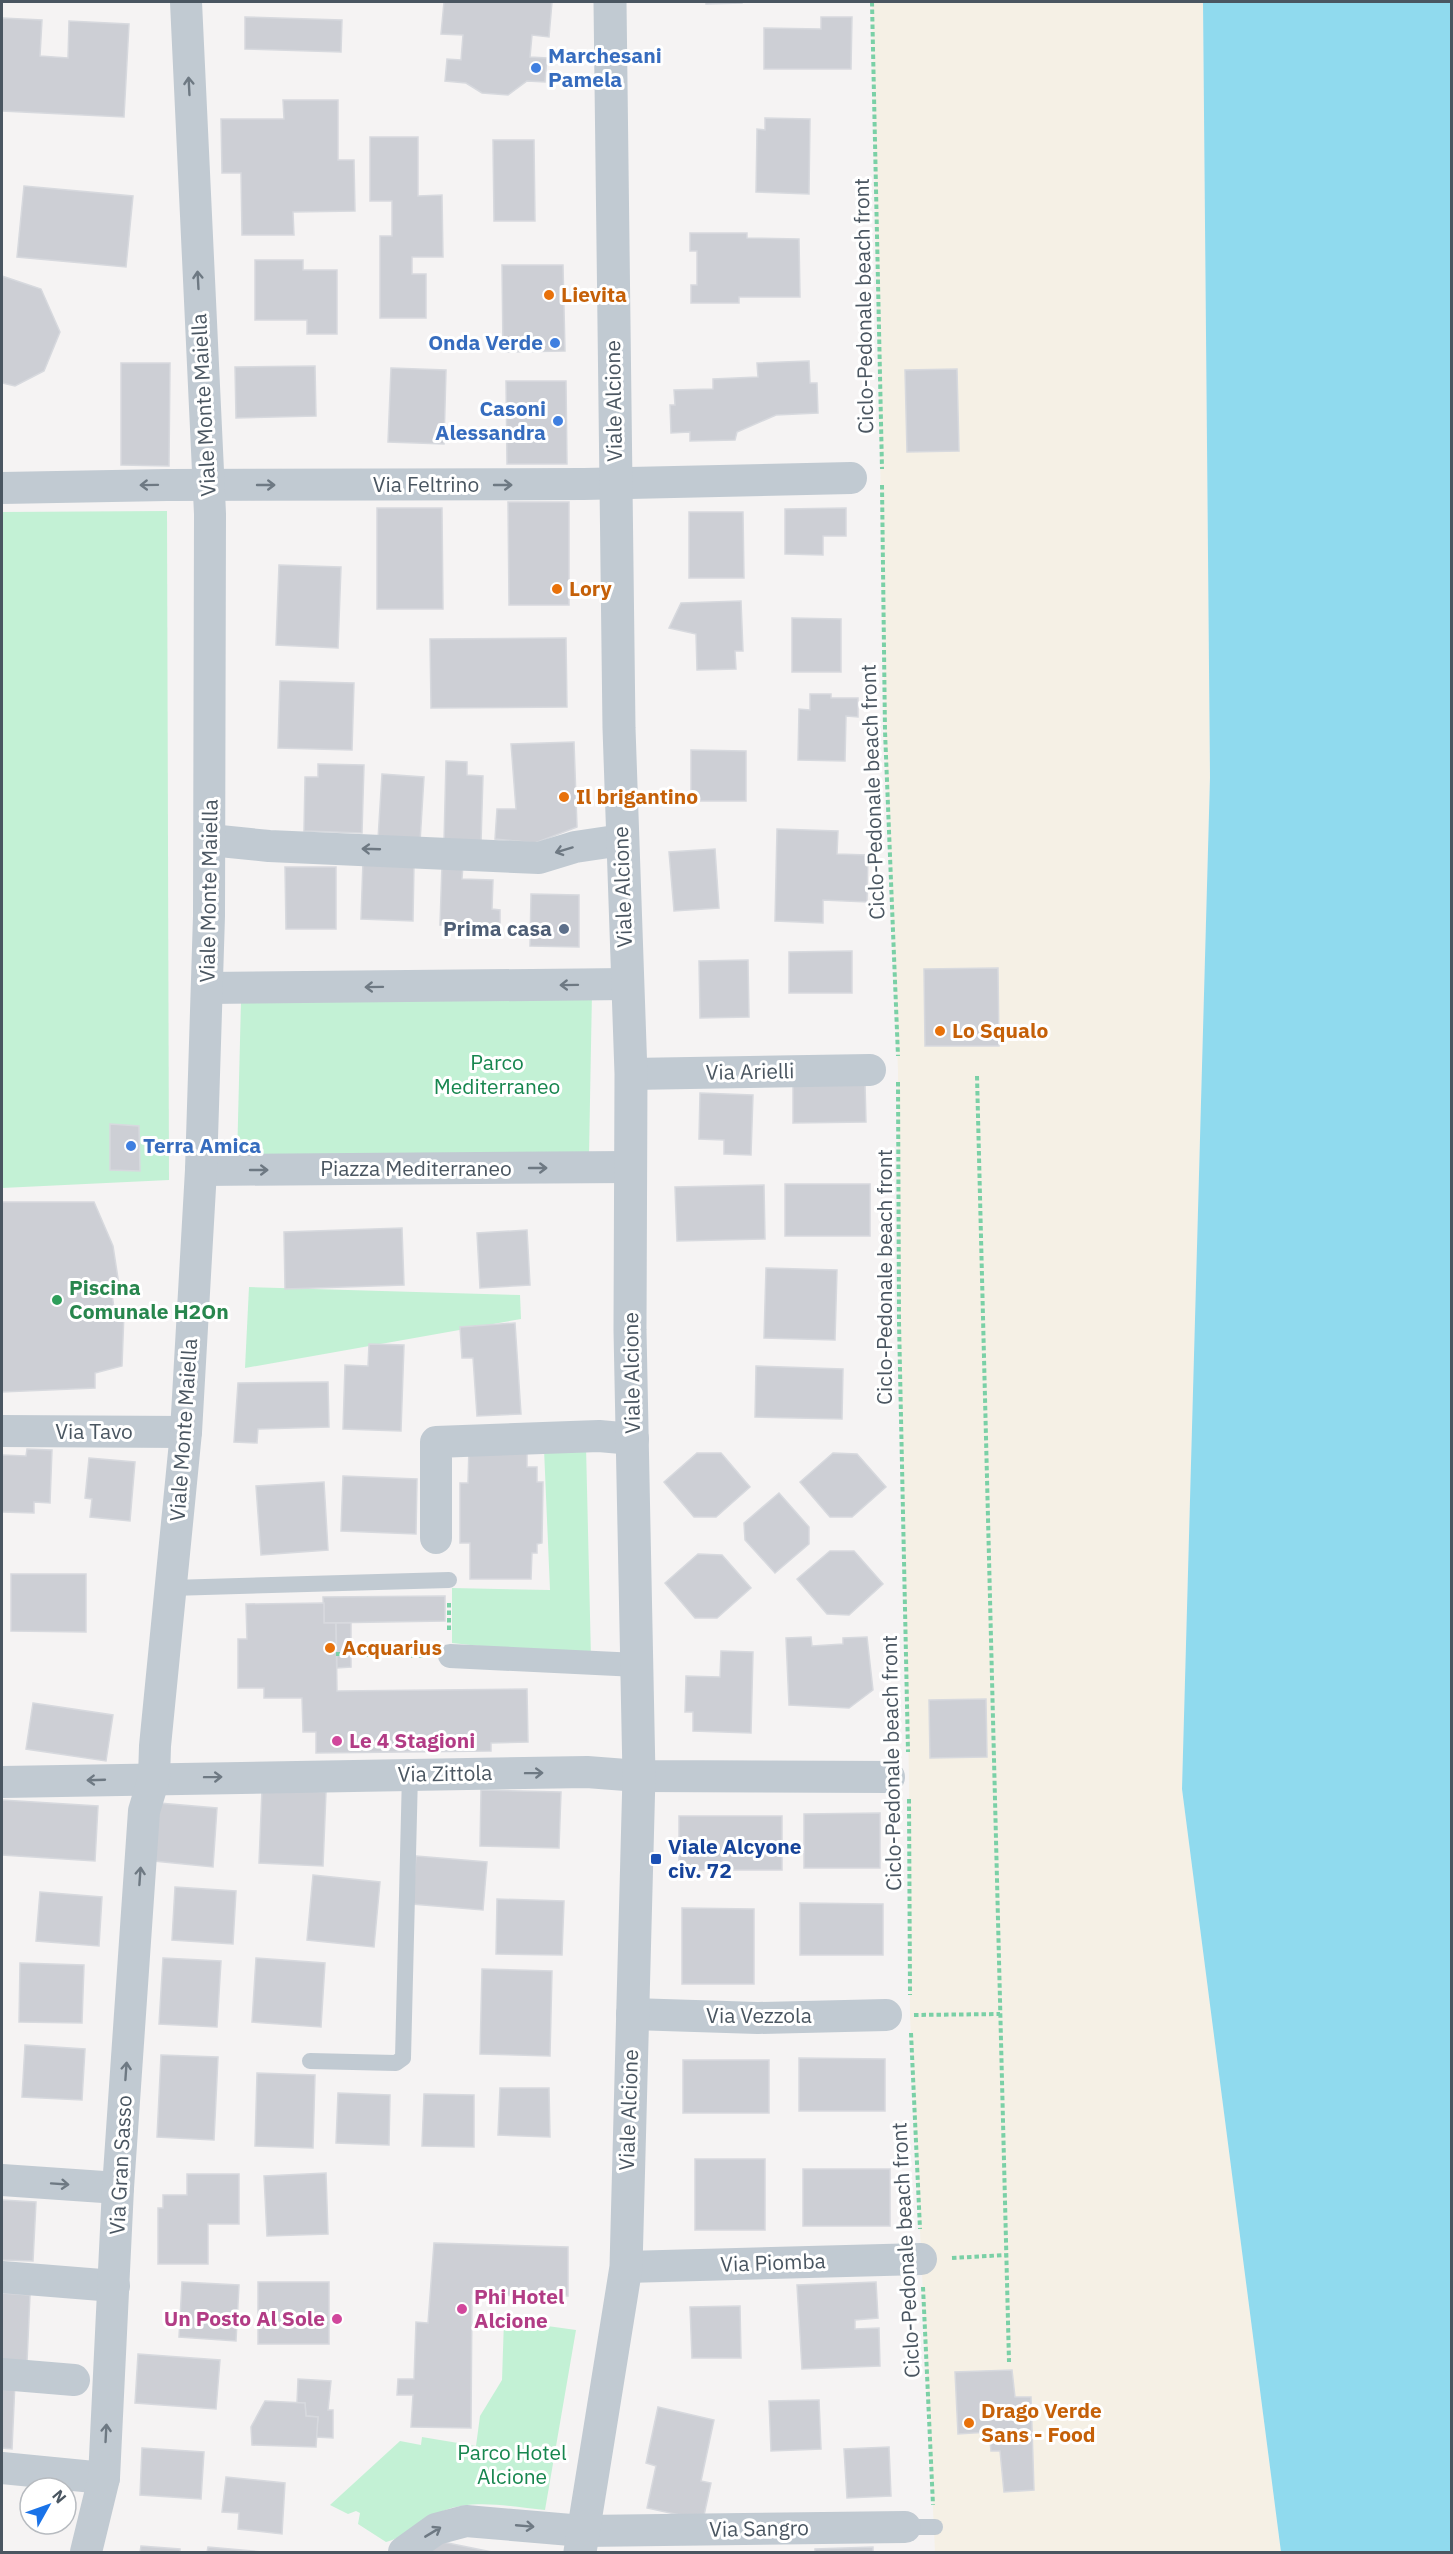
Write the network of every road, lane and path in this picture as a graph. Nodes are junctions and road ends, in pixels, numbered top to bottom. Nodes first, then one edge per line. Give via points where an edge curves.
1 (186, 2) edge
2 (610, 2) edge
3 (872, 2) edge
4 (851, 478) dead end
5 (615, 484) junction
6 (207, 486) junction
7 (2, 489) edge
8 (210, 840) junction
9 (622, 840) junction
10 (627, 984) junction
11 (207, 988) junction
12 (884, 1064) joint
13 (631, 1074) junction
14 (977, 1076) dead end
15 (898, 1081) dead end
16 (630, 1167) junction
17 (201, 1170) junction
18 (2, 1431) edge
19 (186, 1432) junction
20 (633, 1439) junction
21 (436, 1538) dead end
22 (449, 1580) dead end
23 (171, 1588) junction
24 (336, 1654) dead end
25 (443, 1656) joint
26 (637, 1665) junction
27 (902, 1773) junction
28 (410, 1774) junction
29 (639, 1776) junction
30 (154, 1778) junction
31 (2, 1782) edge
32 (632, 2014) junction
33 (1000, 2014) junction
34 (904, 2015) junction
35 (310, 2061) dead end
36 (2, 2180) edge
37 (118, 2188) junction
38 (1005, 2255) junction
39 (921, 2259) junction
40 (626, 2267) junction
41 (2, 2277) edge
42 (114, 2286) junction
43 (1009, 2362) dead end
44 (2, 2374) edge
45 (74, 2380) dead end
46 (2, 2468) edge
47 (104, 2478) junction
48 (920, 2527) joint
49 (683, 2541) edge
50 (581, 2542) edge
51 (86, 2553) edge
52 (404, 2553) edge

6 -> 1 street, Viale Monte Maiella
2 - 5 street, Viale Alcione
3 - 12 path, Ciclo-Pedonale beach front via 885,731
4 - 5 street, Via Feltrino
6 -> 5 street, Via Feltrino
5 - 9 street, Viale Alcione
6 -> 7 street, Via Feltrino
6 - 8 street, Viale Monte Maiella via 211,598
9 -> 8 street via 575,847 538,858
8 - 11 street, Viale Monte Maiella
9 - 10 street, Viale Alcione
10 -> 11 street
10 - 13 street, Viale Alcione
11 - 17 street, Viale Monte Maiella
12 - 13 street, Via Arielli
13 - 16 street, Viale Alcione
14 - 33 path
15 - 27 path, Ciclo-Pedonale beach front
17 -> 16 street, Piazza Mediterraneo
16 - 20 street, Viale Alcione
17 - 19 street, Viale Monte Maiella
18 - 19 street, Via Tavo
19 - 23 street, Viale Monte Maiella
20 - 21 street via 436,1442
20 - 26 street, Viale Alcione
22 - 23 lane
23 - 30 street, Viale Monte Maiella
24 - 25 path
25 - 26 street
26 - 29 street, Viale Alcione
27 - 29 street, Via Zittola
27 - 34 path, Ciclo-Pedonale beach front
28 -> 29 street, Via Zittola via 587,1772
30 -> 28 street, Via Zittola
28 - 35 lane via 403,2058 396,2063
29 - 32 street, Viale Alcione
30 -> 31 street, Via Zittola
37 -> 30 street, Via Gran Sasso via 144,1811
32 - 34 street, Via Vezzola via 758,2018
32 - 40 street, Viale Alcione
33 - 34 path
33 - 38 path
34 - 39 path, Ciclo-Pedonale beach front
36 -> 37 street
37 - 42 street, Via Gran Sasso
38 - 39 path
38 - 43 path
39 - 40 street, Via Piomba
39 - 48 path, Ciclo-Pedonale beach front
40 - 50 street, Viale Alcione
41 - 42 street
47 -> 42 street, Via Gran Sasso
44 - 45 street
46 - 47 street
47 - 51 street, Via Gran Sasso
48 - 49 street, Via Sangro
49 - 50 street, Via Sangro
52 -> 50 street, Via Sangro via 436,2529 466,2521

